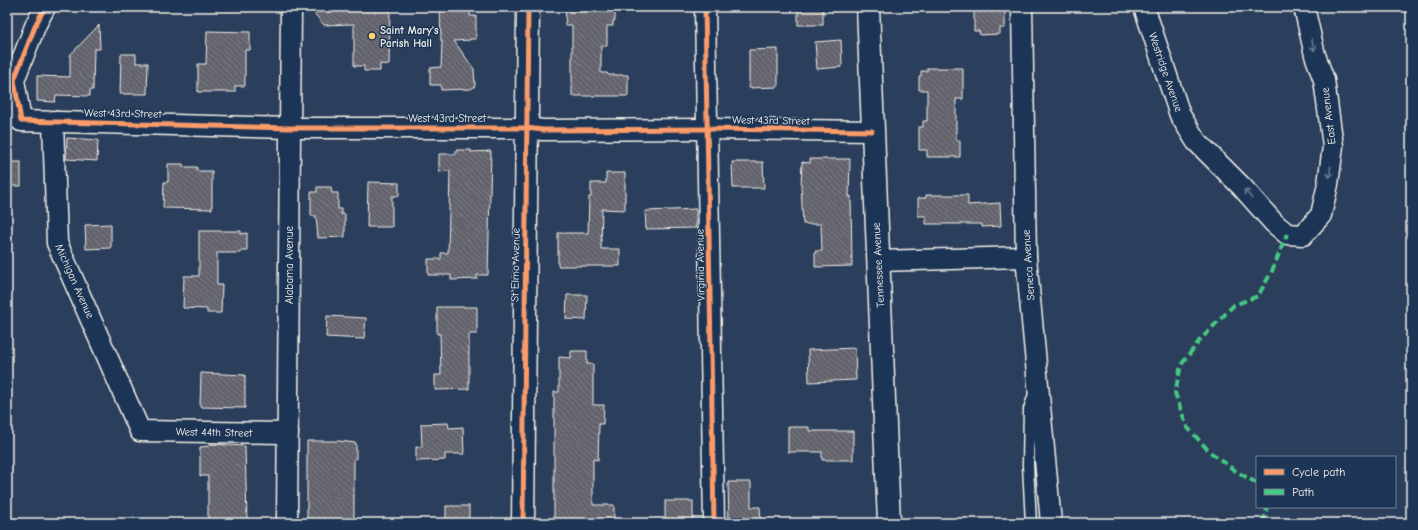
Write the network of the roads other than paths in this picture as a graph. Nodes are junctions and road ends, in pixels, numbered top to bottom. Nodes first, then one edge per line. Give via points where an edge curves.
1 (45, 7) edge
2 (291, 7) edge
3 (528, 7) edge
4 (705, 7) edge
5 (868, 7) edge
6 (1022, 7) edge
7 (1144, 7) edge
8 (1304, 7) edge
9 (53, 122) junction
10 (290, 128) junction
11 (526, 128) junction
12 (708, 129) junction
13 (872, 132) junction
14 (1274, 223) joint
15 (1026, 257) junction
16 (878, 261) junction
17 (1038, 380) junction
18 (140, 431) joint
19 (288, 433) junction
20 (288, 523) edge
21 (523, 523) edge
22 (714, 523) edge
23 (889, 523) edge
24 (1031, 523) edge
25 (1051, 523) edge

1 - 9 street, West 43rd Street via 14,80 21,121
2 - 10 street, Alabama Avenue
3 - 11 street, St Elmo Avenue
4 - 12 street, Virginia Avenue
5 - 13 street, Tennessee Avenue
6 - 15 street, Seneca Avenue
14 -> 7 street, Westridge Avenue via 1196,141 1180,115
8 -> 14 street, East Avenue via 1315,55 1324,80 1328,105 1333,146 1328,184 1321,216 1303,235 1287,234
9 - 10 street, West 43rd Street
9 - 18 street, Michigan Avenue via 56,243
10 - 11 street, West 43rd Street
10 - 19 street, Alabama Avenue
11 - 12 street, West 43rd Street
11 - 21 street, St Elmo Avenue
12 - 13 street, West 43rd Street
12 - 22 street, Virginia Avenue
13 - 16 street, Tennessee Avenue
15 - 16 street
15 - 17 street, Seneca Avenue
16 - 23 street, Tennessee Avenue
17 - 24 lane via 1029,409
17 - 25 street, Seneca Avenue
18 - 19 street, West 44th Street
19 - 20 street, Alabama Avenue

